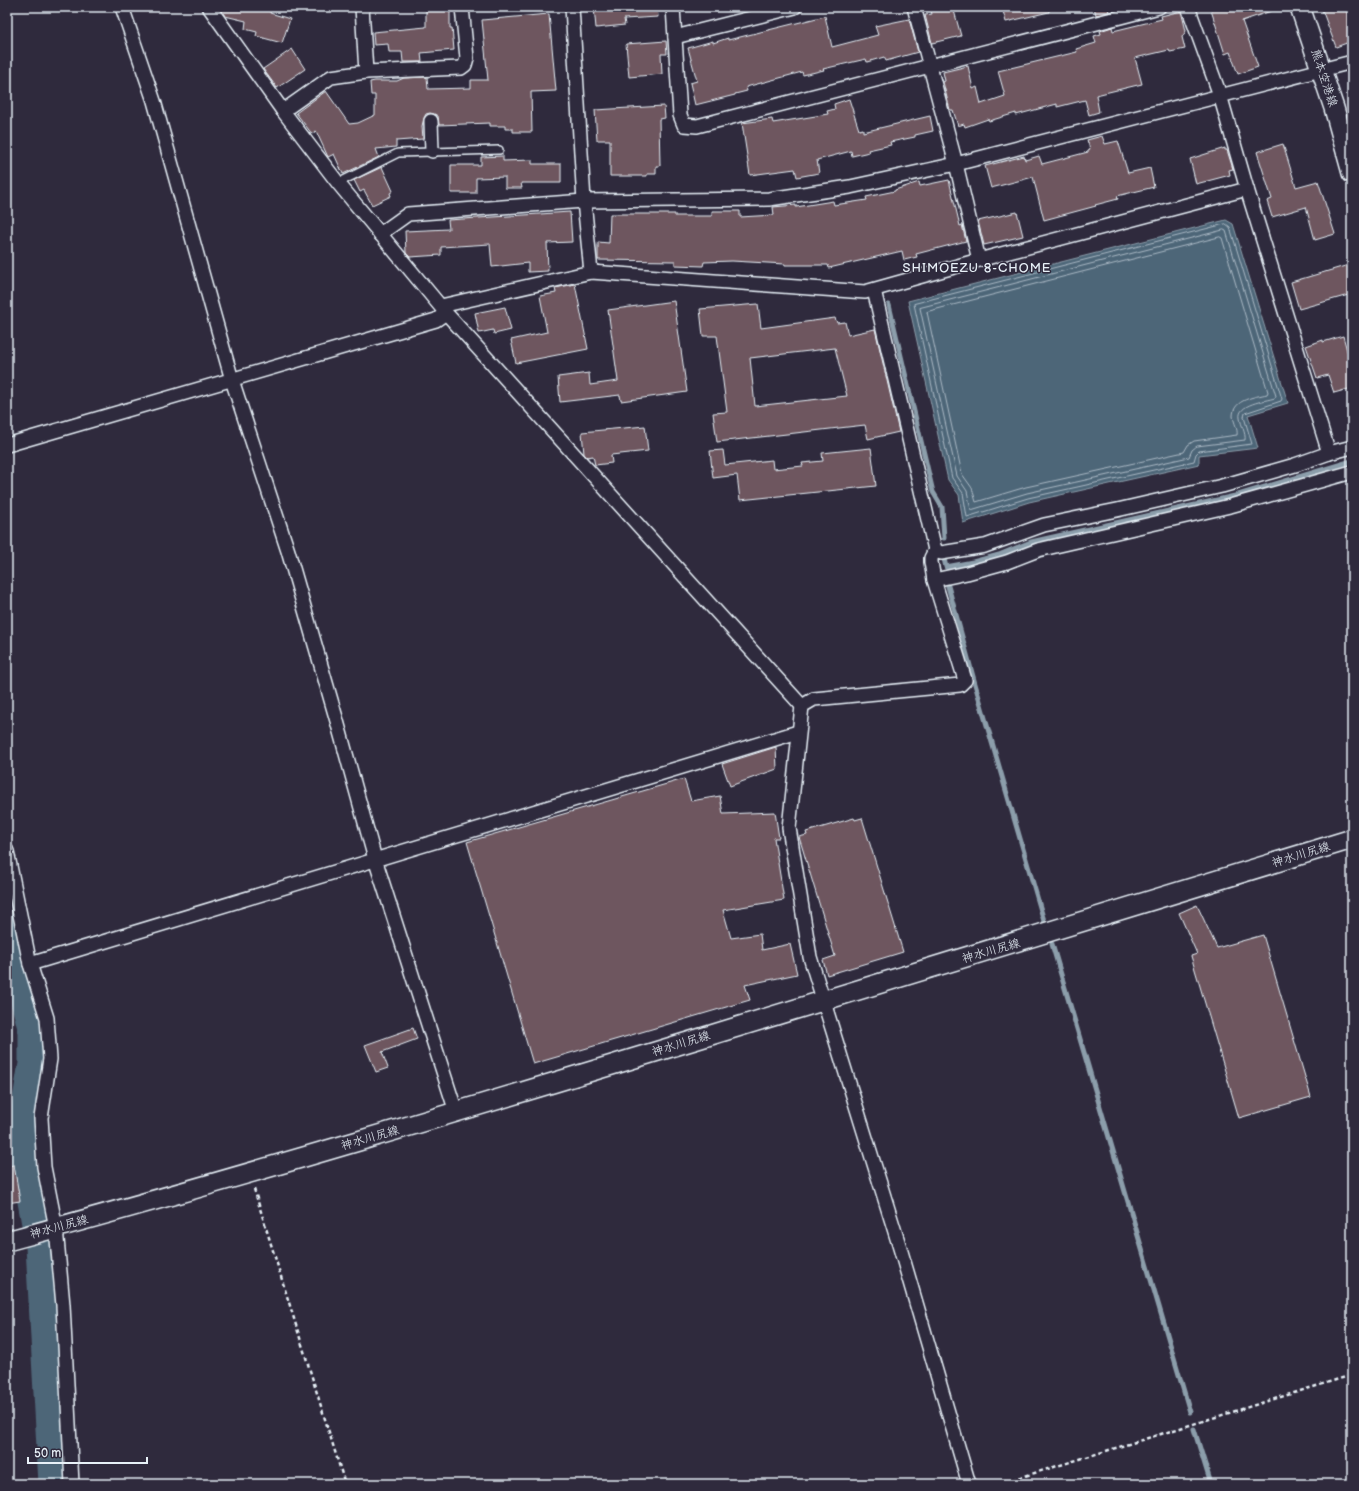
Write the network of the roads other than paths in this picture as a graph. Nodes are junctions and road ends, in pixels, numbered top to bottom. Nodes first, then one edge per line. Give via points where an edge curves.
1 (122, 7) edge
2 (209, 7) edge
3 (362, 7) edge
4 (462, 7) edge
5 (572, 7) edge
6 (673, 7) edge
7 (795, 7) edge
8 (914, 7) edge
9 (1159, 7) edge
10 (1188, 7) edge
11 (1300, 7) edge
12 (675, 37) junction
13 (1352, 62) edge
14 (930, 66) junction
15 (1321, 70) junction
16 (366, 72) junction
17 (1220, 95) junction
18 (283, 111) junction
19 (431, 121) dead end
20 (499, 150) dead end
21 (432, 151) junction
22 (956, 164) junction
23 (1352, 173) edge
24 (338, 183) junction
25 (1247, 189) junction
26 (584, 201) junction
27 (380, 234) junction
28 (979, 260) junction
29 (591, 272) junction
30 (874, 290) junction
31 (444, 310) junction
32 (232, 380) junction
33 (7, 446) edge
34 (1352, 447) edge
35 (1329, 453) junction
36 (1352, 472) edge
37 (936, 550) junction
38 (934, 580) junction
39 (802, 706) junction
40 (798, 732) junction
41 (1352, 839) edge
42 (7, 852) edge
43 (375, 859) junction
44 (30, 964) junction
45 (824, 1001) junction
46 (456, 1112) junction
47 (52, 1229) junction
48 (7, 1241) edge
49 (72, 1484) edge
50 (969, 1484) edge

1 - 32 street via 154,101
2 - 18 street
3 - 16 street
4 - 16 street via 466,58 465,65 461,68
5 - 26 street
6 - 12 street
7 - 12 street
8 - 14 street
9 - 14 street
10 - 17 street
11 - 15 main road, 熊本空港線
12 - 14 street via 680,115 684,125 689,126
13 - 15 street
14 - 22 street
15 - 17 street
15 - 23 main road, 熊本空港線
16 - 18 street via 331,77
17 - 22 street
17 - 25 street
18 - 24 street
19 - 21 street
20 - 21 lane
21 - 24 lane via 398,153
22 - 26 street via 850,187 769,199
22 - 28 street
24 - 27 street
25 - 28 street
25 - 35 street
26 - 27 street via 408,214
26 - 29 street
27 - 31 street
28 - 30 street
29 - 30 street via 865,292
29 - 31 street
30 - 37 street
31 - 32 street via 436,320
31 - 39 street
32 - 33 street
32 - 43 street via 288,551
34 - 35 street
35 - 37 street via 1258,477 1044,525 985,546 941,553
36 - 38 street via 1230,506 1038,550 1007,562
37 - 38 street via 931,558
38 - 39 street via 965,678 962,684 814,699
39 - 40 street
40 - 43 street
40 - 45 street via 789,828 810,957
41 - 45 main road, 神水川尻線
42 - 44 street
43 - 44 street
43 - 46 street
44 - 47 street via 47,1018 50,1059 41,1118
45 - 46 main road, 神水川尻線
45 - 50 street
46 - 47 main road, 神水川尻線
47 - 48 main road, 神水川尻線
47 - 49 street via 63,1305

